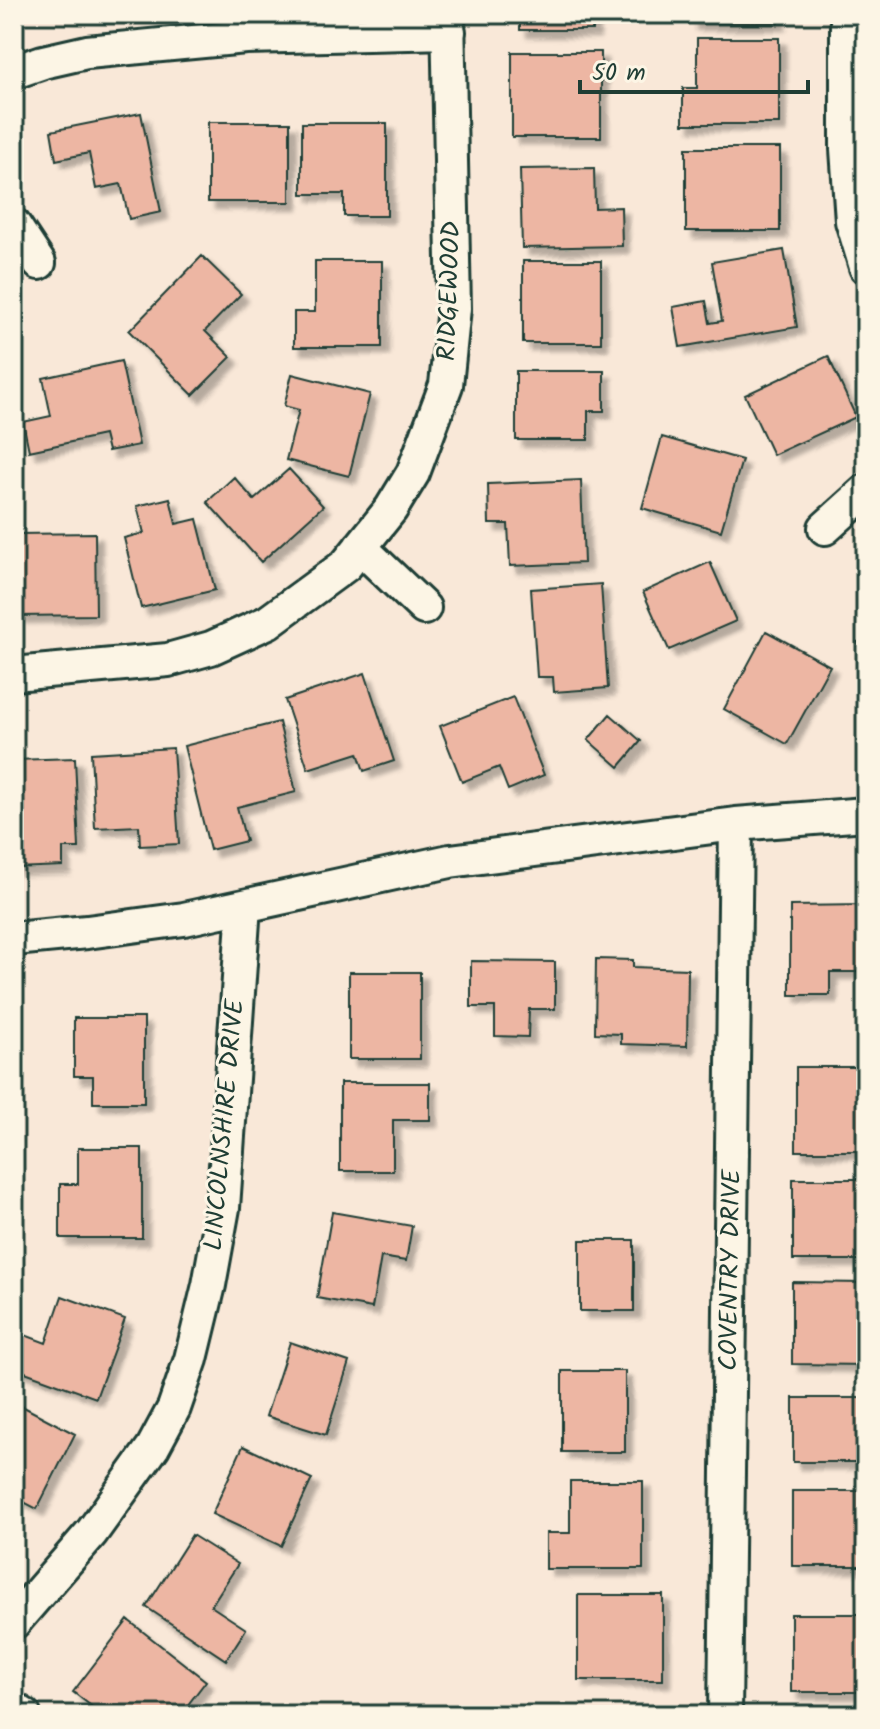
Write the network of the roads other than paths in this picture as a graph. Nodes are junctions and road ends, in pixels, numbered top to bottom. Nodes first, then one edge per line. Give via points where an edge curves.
1 (847, 14) edge
2 (449, 23) edge
3 (14, 72) edge
4 (14, 225) edge
5 (39, 263) dead end
6 (866, 267) edge
7 (866, 491) edge
8 (825, 528) dead end
9 (360, 547) junction
10 (424, 608) dead end
11 (14, 674) edge
12 (866, 814) edge
13 (736, 824) junction
14 (244, 906) junction
15 (14, 939) edge
16 (14, 1622) edge
17 (14, 1709) edge
18 (24, 1715) edge
19 (725, 1715) edge

1 - 6 street via 852,221
2 - 3 street via 87,52
2 - 9 street, RIDGEWOOD via 454,308 446,385 413,473
4 - 5 street
7 - 8 street
9 - 10 street
9 - 11 street, RIDGEWOOD via 346,565 268,622 211,648 168,660
12 - 13 street
13 - 14 street via 450,861
13 - 19 street, COVENTRY DRIVE
14 - 15 street via 184,919
14 - 16 street, LINCOLNSHIRE DRIVE via 223,1208 191,1359 153,1447 92,1532
17 - 18 street

